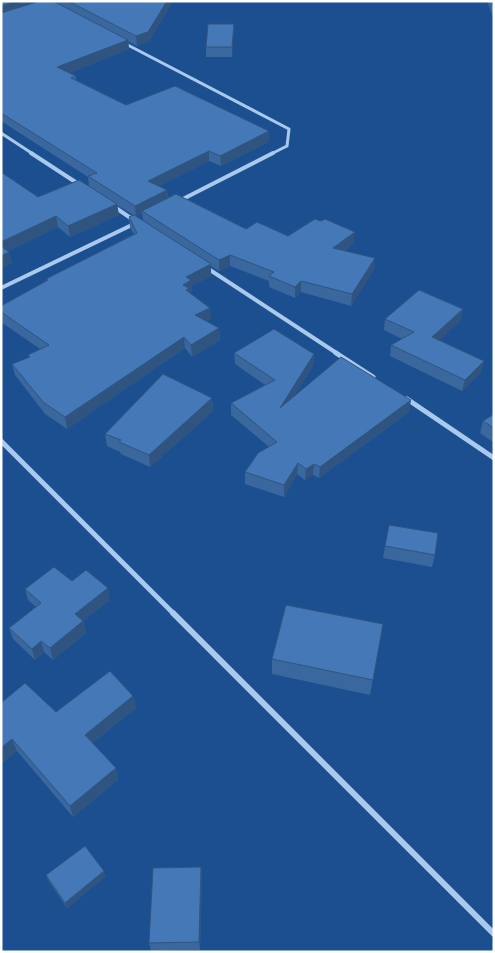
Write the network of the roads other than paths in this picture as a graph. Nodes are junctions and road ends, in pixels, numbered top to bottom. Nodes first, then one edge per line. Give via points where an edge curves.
1 (120, 40) edge
2 (1, 133) edge
3 (81, 186) edge
4 (105, 201) edge
5 (173, 204) edge
6 (137, 222) junction
7 (146, 228) edge
8 (203, 265) edge
9 (1, 288) edge
10 (375, 378) edge
11 (399, 394) edge
12 (1, 442) edge
13 (494, 458) edge
14 (494, 934) edge

1 - 5 street via 289,129 287,146
2 - 3 street
4 - 6 street
6 - 7 street
6 - 9 street
8 - 10 street
11 - 13 street
12 - 14 street

